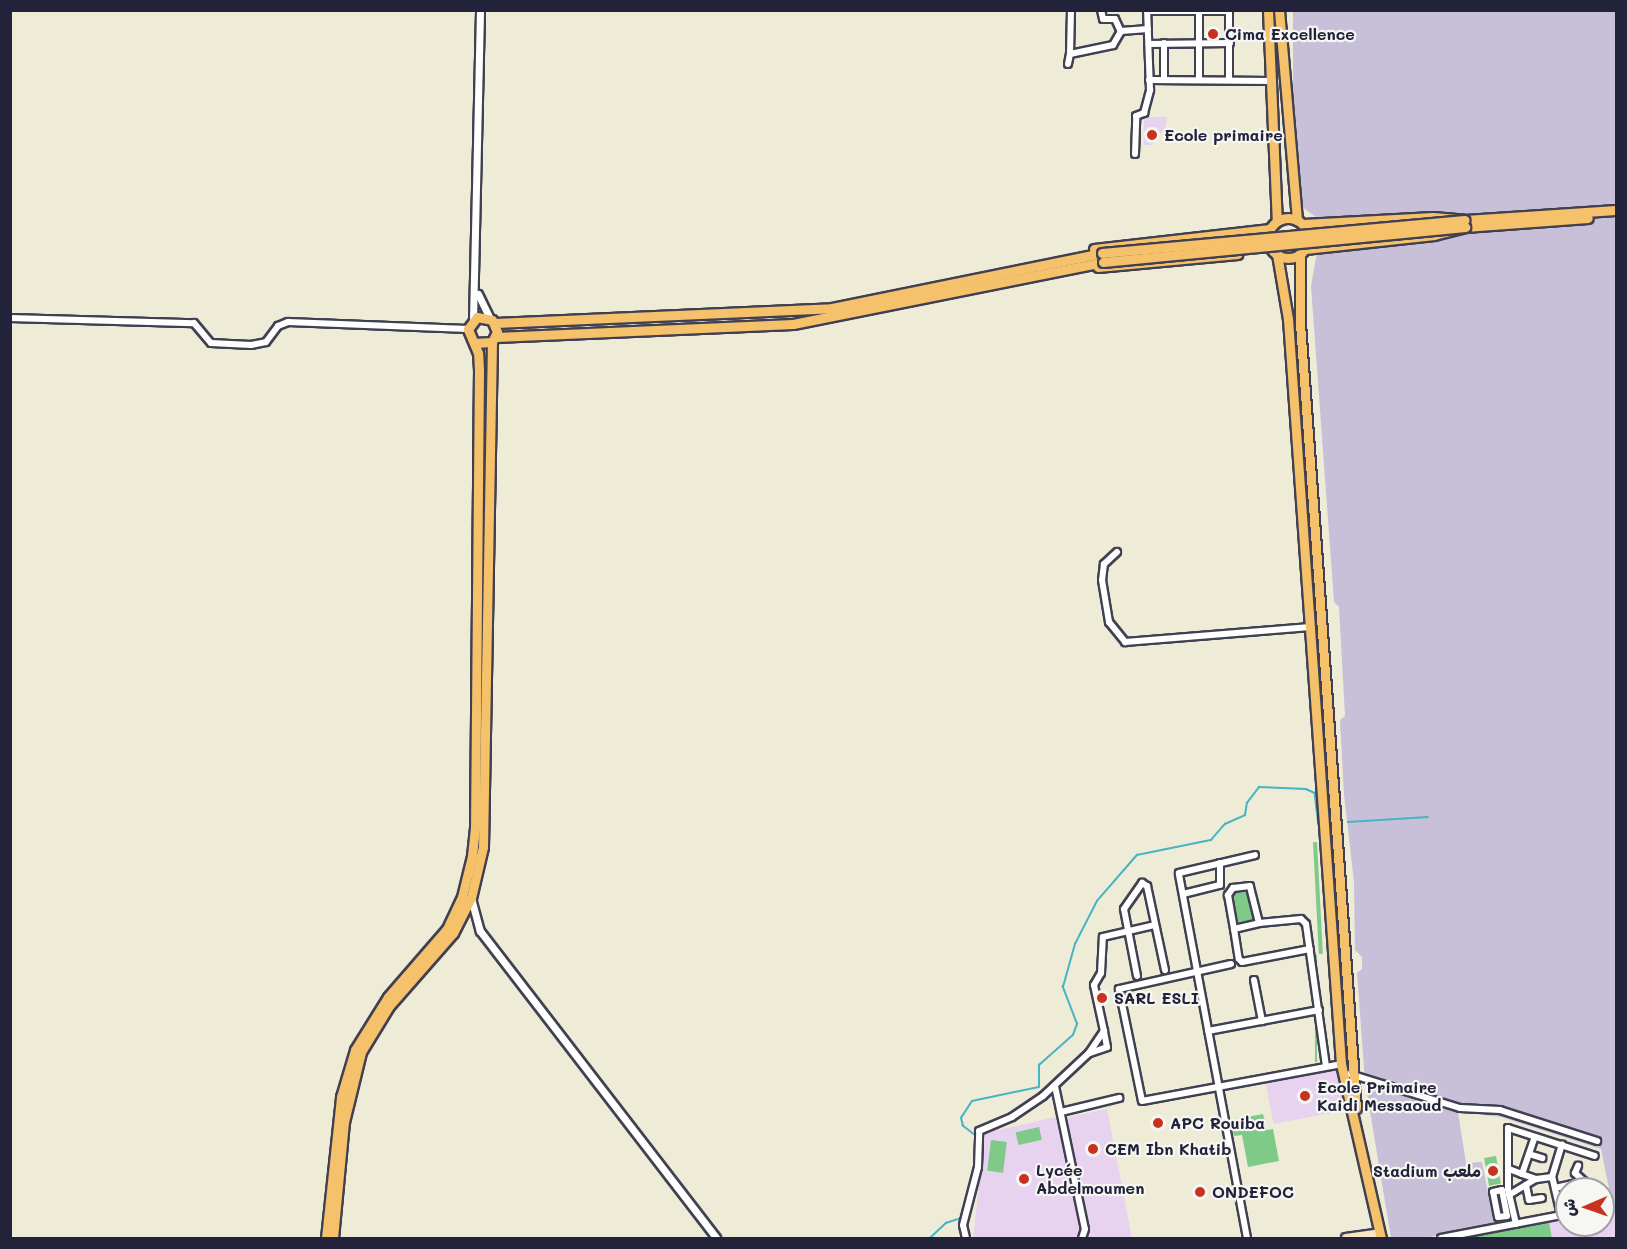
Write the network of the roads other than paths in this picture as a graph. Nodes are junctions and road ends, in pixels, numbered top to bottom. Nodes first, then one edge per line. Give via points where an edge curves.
1 (480, 10) edge
2 (1071, 10) edge
3 (1101, 10) edge
4 (1268, 10) edge
5 (1279, 10) edge
6 (1147, 11) edge
7 (1167, 11) edge
8 (1199, 11) edge
9 (1229, 11) edge
10 (1148, 29) junction
11 (1120, 32) junction
12 (1199, 42) junction
13 (1164, 43) junction
14 (1230, 43) junction
15 (1149, 44) junction
16 (1070, 54) junction
17 (1068, 64) dead end
18 (1229, 79) junction
19 (1149, 80) junction
20 (1164, 80) junction
21 (1199, 80) junction
22 (1272, 81) junction
23 (1136, 154) dead end
24 (1617, 210) edge
25 (1617, 216) edge
26 (1278, 221) junction
27 (1300, 222) junction
28 (1465, 224) junction
29 (1270, 229) junction
30 (1302, 251) junction
31 (1275, 252) junction
32 (1047, 267) junction
33 (476, 286) junction
34 (10, 318) edge
35 (492, 320) junction
36 (470, 325) junction
37 (494, 339) junction
38 (474, 343) junction
39 (1117, 552) dead end
40 (1311, 627) junction
41 (1256, 855) dead end
42 (1220, 863) junction
43 (1182, 894) junction
44 (471, 898) junction
45 (1258, 923) junction
46 (1155, 925) junction
47 (1234, 929) junction
48 (1128, 931) junction
49 (1310, 949) junction
50 (1231, 964) dead end
51 (1165, 970) dead end
52 (1197, 972) junction
53 (1137, 976) dead end
54 (1254, 981) dead end
55 (1319, 1010) junction
56 (1336, 1010) junction
57 (1348, 1010) junction
58 (1262, 1021) junction
59 (1104, 1031) junction
60 (1208, 1031) junction
61 (1089, 1053) junction
62 (1341, 1064) junction
63 (1326, 1066) junction
64 (1348, 1074) junction
65 (1055, 1086) junction
66 (1218, 1087) junction
67 (1119, 1098) dead end
68 (1060, 1112) junction
69 (1536, 1137) junction
70 (1597, 1141) dead end
71 (1562, 1145) junction
72 (1529, 1154) junction
73 (1595, 1156) dead end
74 (1542, 1158) dead end
75 (1578, 1166) dead end
76 (1509, 1169) junction
77 (1522, 1174) junction
78 (1552, 1177) junction
79 (1580, 1177) edge
80 (1536, 1179) junction
81 (1526, 1185) junction
82 (1555, 1188) edge
83 (1542, 1198) dead end
84 (1508, 1199) junction
85 (1496, 1204) junction
86 (1555, 1217) edge
87 (1516, 1224) junction
88 (1380, 1236) edge
89 (326, 1239) edge
90 (333, 1239) edge
91 (716, 1239) edge
92 (966, 1239) edge
93 (1082, 1239) edge
94 (1247, 1239) edge
95 (1346, 1239) edge
96 (1441, 1239) edge

1 - 33 street
2 - 16 street
3 - 11 street via 1103,19 1115,19
4 - 22 highway
5 - 27 highway
6 - 7 street
6 - 10 street
7 - 8 street
8 - 9 street
8 - 12 street
9 - 14 street
10 - 11 street
10 - 15 street
11 - 16 street via 1113,45
12 - 13 street
12 - 14 street
12 - 21 street
13 - 15 street
13 - 20 street
14 - 18 street
15 - 19 street
16 - 17 street
18 - 21 street
18 - 22 street
19 - 20 street
19 - 23 street via 1146,109 1135,122
20 - 21 street
22 - 26 highway
24 - 28 highway
25 - 28 highway
26 - 27 highway
26 - 29 highway
27 - 28 highway via 1432,217
27 - 30 highway via 1308,234
28 - 30 highway via 1434,235
28 - 32 highway, bridge via 1102,258
29 - 31 highway via 1269,240
29 - 32 highway via 1139,242 1062,255
30 - 31 highway via 1288,258
30 - 57 highway via 1300,323
31 - 32 highway
31 - 40 highway via 1288,319
32 - 35 highway via 832,308
32 - 37 highway via 884,309 793,324
33 - 35 street
33 - 36 street
34 - 36 street via 194,323 211,343 251,345 266,342 278,326 288,322
35 - 36 highway
35 - 37 highway
36 - 38 highway
37 - 38 highway
37 - 44 highway via 485,814 483,847
38 - 89 highway via 479,370 476,828 472,856 462,897 447,929 388,997 355,1050 341,1097
39 - 40 street via 1104,564 1102,580 1109,622 1125,642
40 - 56 highway
41 - 42 street
42 - 43 street via 1220,885
42 - 43 street via 1180,871
43 - 52 street
44 - 90 highway via 446,944 390,1006 361,1052 344,1122
44 - 91 street via 480,931
45 - 47 street
45 - 47 street via 1252,888 1233,888 1228,895
45 - 49 street via 1301,919 1306,924
46 - 48 street
46 - 48 street via 1147,885 1142,883 1125,905
46 - 51 street
47 - 49 street via 1242,962
48 - 53 street
48 - 59 street via 1105,935 1102,940 1102,967 1094,985
49 - 55 street
50 - 52 street
52 - 60 street
52 - 66 street via 1121,988 1121,1002 1142,1101
54 - 58 street
55 - 58 street
55 - 63 street
56 - 57 highway
56 - 62 highway
57 - 64 highway
58 - 60 street
59 - 61 street
59 - 61 street via 1107,1047
60 - 66 street
61 - 65 street
62 - 63 street
62 - 64 highway
63 - 66 street
64 - 70 street via 1460,1108 1500,1110
64 - 88 highway
65 - 68 street
65 - 92 street via 1012,1117 979,1131 978,1167 963,1225
66 - 94 street
67 - 68 street
68 - 93 street via 1085,1229
69 - 71 street
69 - 72 street
69 - 76 street via 1508,1128
71 - 73 street
71 - 78 street
72 - 74 street
72 - 77 street
75 - 79 street via 1575,1173
76 - 77 street
76 - 84 street
77 - 80 street
78 - 80 street
78 - 82 street
80 - 81 street
81 - 83 street via 1529,1200
81 - 84 street
84 - 85 street
84 - 85 street via 1502,1190 1493,1192
84 - 85 street via 1507,1216 1498,1217
84 - 87 street
86 - 87 street
87 - 96 street
88 - 95 main road

